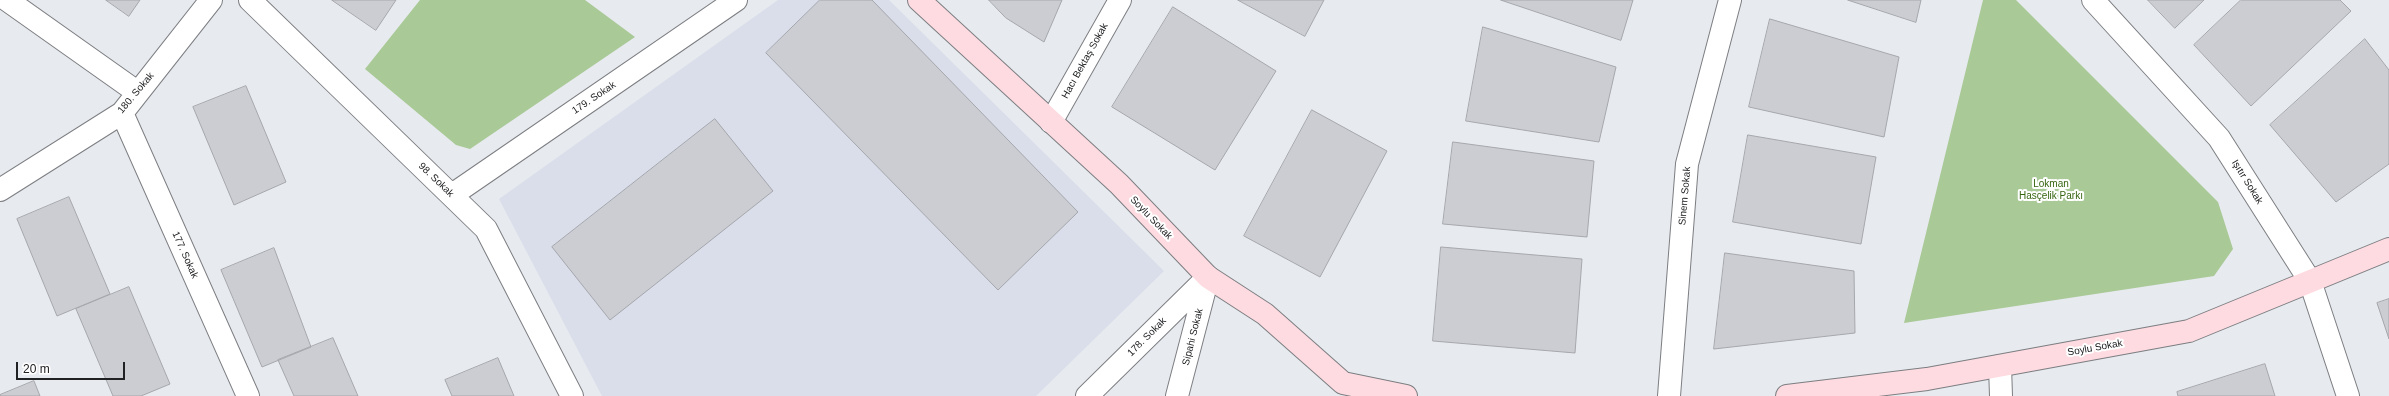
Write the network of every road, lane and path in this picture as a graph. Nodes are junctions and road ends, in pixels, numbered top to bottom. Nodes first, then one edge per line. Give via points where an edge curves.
1 (7, 0) edge
2 (211, 0) edge
3 (250, 0) edge
4 (736, 0) edge
5 (919, 0) edge
6 (1120, 0) edge
7 (1730, 0) edge
8 (2093, 0) edge
9 (138, 92) junction
10 (122, 113) junction
11 (1051, 122) junction
12 (0, 190) edge
13 (452, 195) junction
14 (2389, 249) edge
15 (1208, 277) junction
16 (2310, 281) junction
17 (2000, 366) junction
18 (248, 396) edge
19 (572, 396) edge
20 (1087, 396) edge
21 (1178, 396) edge
22 (1406, 396) edge
23 (1669, 396) edge
24 (1787, 396) edge
25 (2001, 396) edge
26 (2348, 396) edge

1 - 9 street
2 - 9 street, 180. Sokak
3 - 13 street, 98. Sokak
4 - 13 street, 179. Sokak
5 - 11 street, Soylu Sokak
6 - 11 street, Hacı Bektaş Sokak
7 - 23 street, Sinem Sokak via 1687,164
8 - 16 street, Işıtır Sokak via 2219,138
9 - 10 street, 180. Sokak
10 - 12 street, 180. Sokak
10 - 18 street, 177. Sokak
11 - 15 street, Soylu Sokak via 1119,184
13 - 19 street, 98. Sokak via 486,228
14 - 16 street, Soylu Sokak
15 - 20 street, 178. Sokak
15 - 21 street, Sipahi Sokak
15 - 22 street, Soylu Sokak via 1265,314 1343,383
16 - 17 street, Soylu Sokak via 2188,331
16 - 26 street, Işıtır Sokak
17 - 24 street, Soylu Sokak via 1927,380
17 - 25 street

